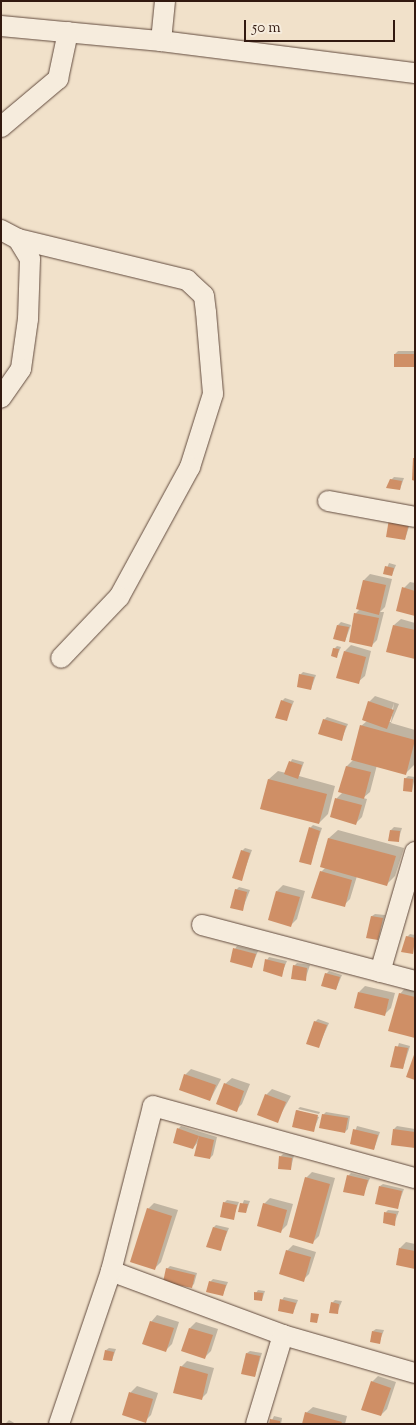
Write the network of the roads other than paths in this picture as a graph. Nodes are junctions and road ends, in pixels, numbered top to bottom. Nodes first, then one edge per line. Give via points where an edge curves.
1 (165, 1) edge
2 (1, 26) edge
3 (68, 32) junction
4 (160, 42) junction
5 (415, 73) edge
6 (1, 128) edge
7 (10, 234) edge
8 (1, 398) edge
9 (328, 500) dead end
10 (415, 517) edge
11 (60, 658) dead end
12 (415, 852) edge
13 (202, 925) dead end
14 (380, 972) junction
15 (415, 981) edge
16 (415, 1178) edge
17 (111, 1271) junction
18 (284, 1335) junction
19 (415, 1373) edge
20 (59, 1424) edge
21 (256, 1424) edge

1 - 4 street
2 - 3 street
3 - 4 street
3 - 6 street via 58,79
4 - 5 street
7 - 8 street via 30,258 28,319 21,368
7 - 11 street via 187,280 204,296 206,312 213,394 190,467 118,597
9 - 10 street
12 - 14 street
13 - 14 street
14 - 15 street
16 - 17 street via 153,1106
17 - 18 street
17 - 20 street
18 - 19 street
18 - 21 street

